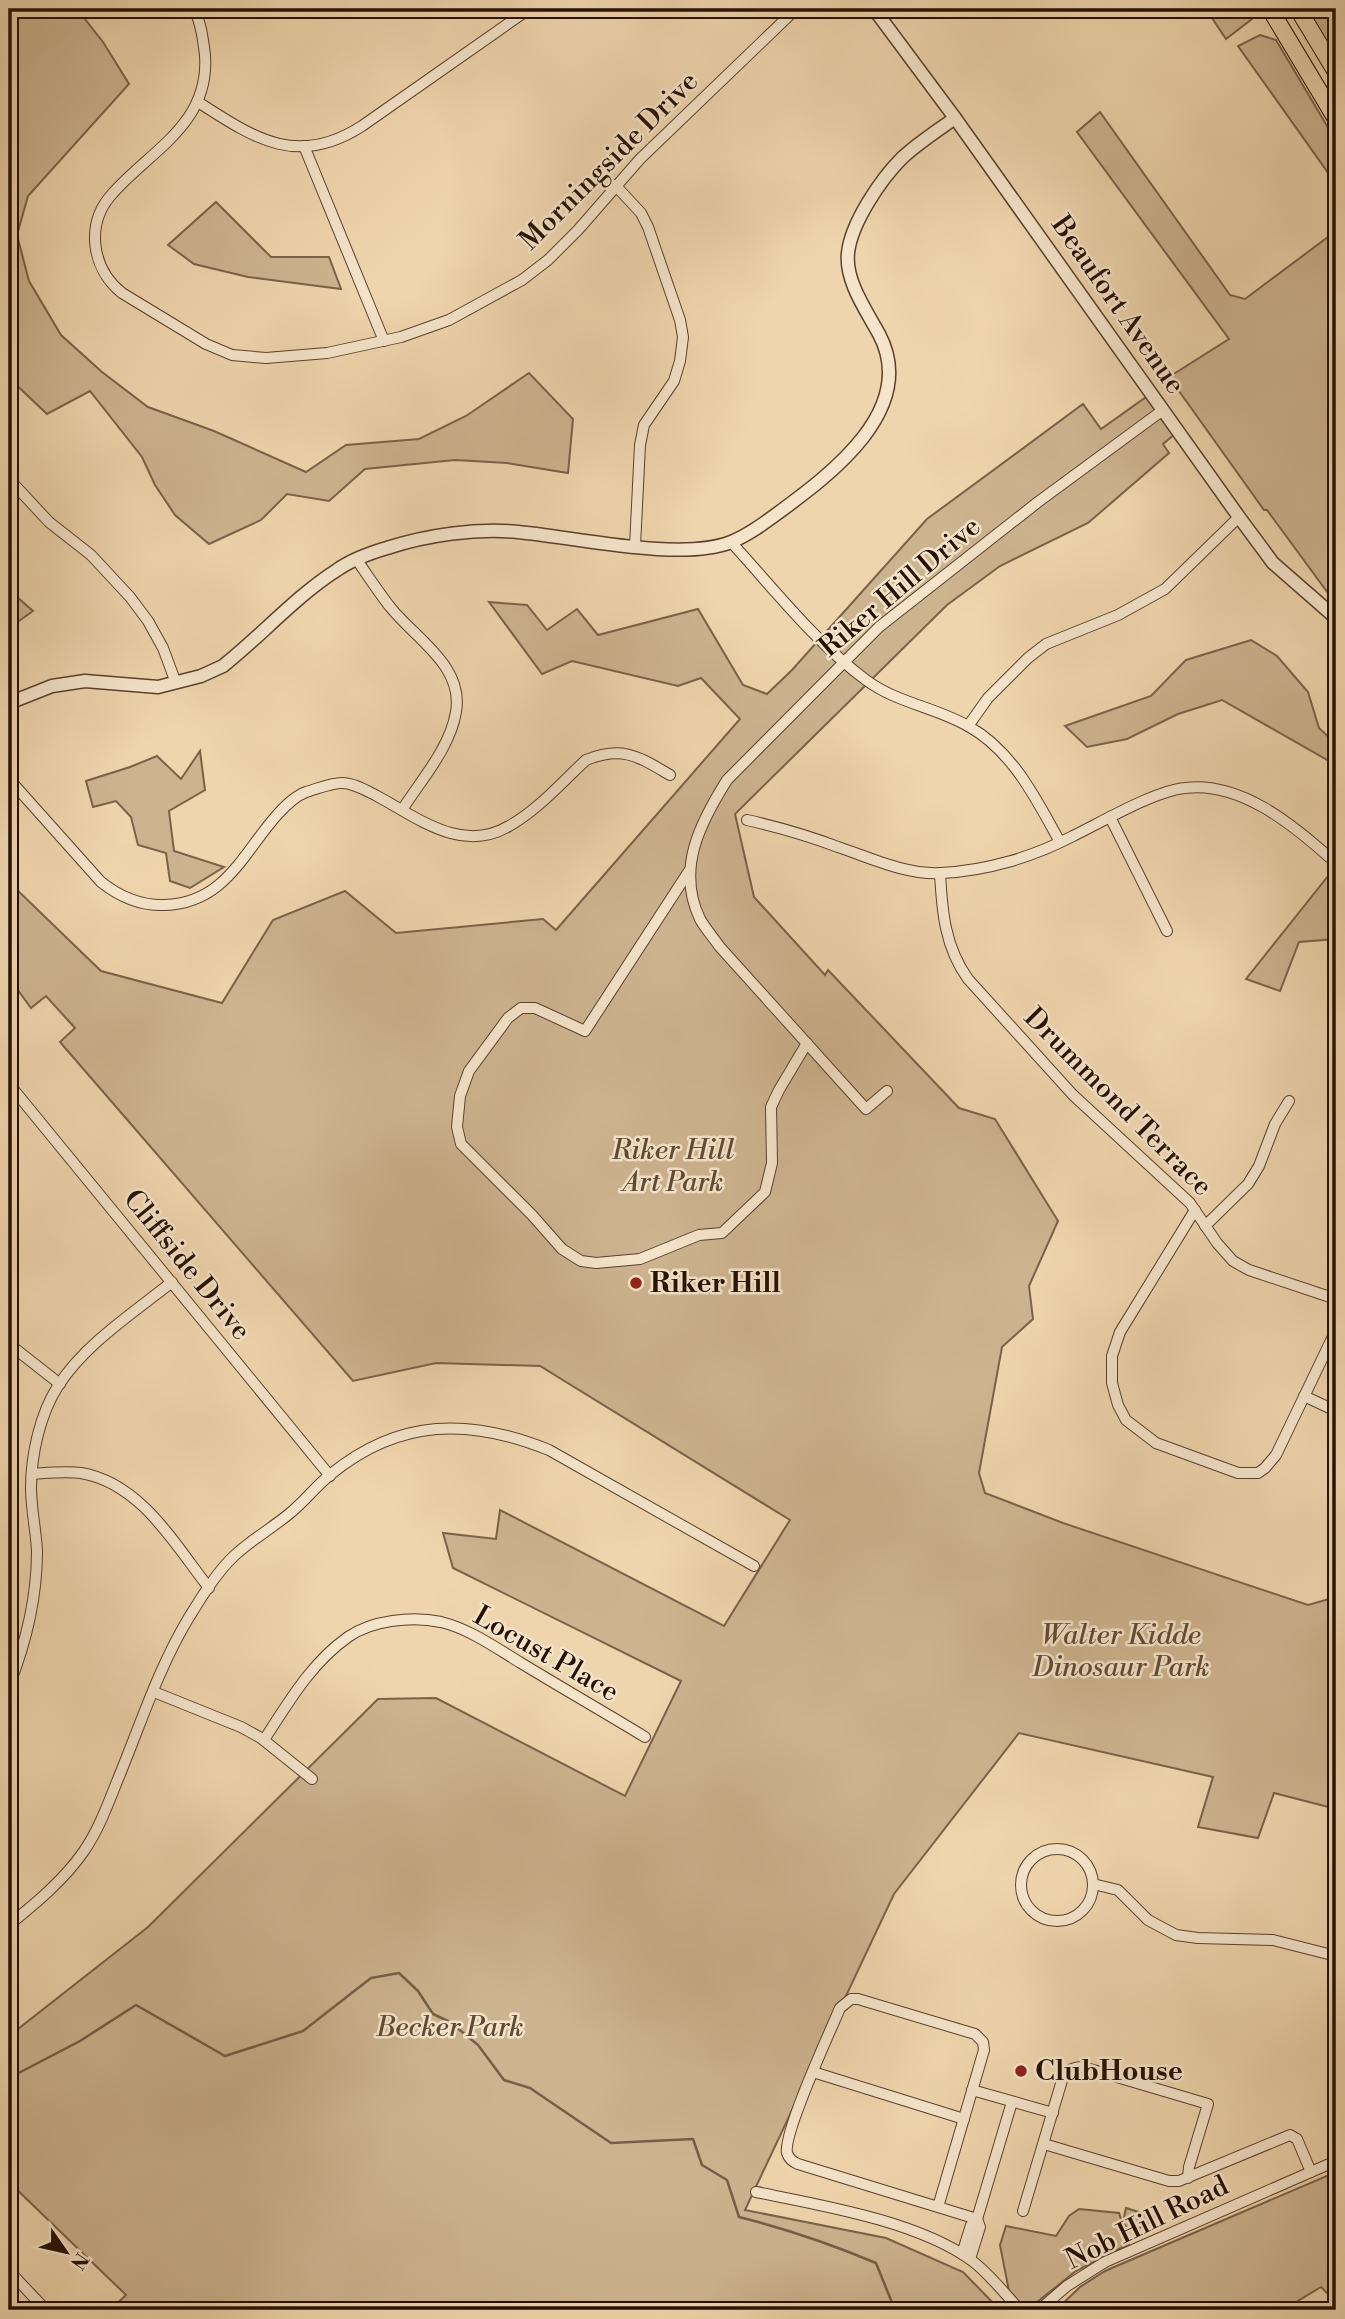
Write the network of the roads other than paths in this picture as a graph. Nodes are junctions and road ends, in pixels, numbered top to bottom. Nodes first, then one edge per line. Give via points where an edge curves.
1 (194, 9) edge
2 (529, 9) edge
3 (796, 9) edge
4 (874, 9) edge
5 (1270, 9) edge
6 (1298, 9) edge
7 (1336, 72) edge
8 (198, 102) junction
9 (954, 118) junction
10 (1336, 119) edge
11 (304, 146) junction
12 (615, 185) junction
13 (384, 341) junction
14 (1163, 410) junction
15 (9, 479) edge
16 (1239, 517) junction
17 (731, 542) junction
18 (635, 546) junction
19 (357, 560) junction
20 (1336, 618) edge
21 (843, 662) junction
22 (176, 683) junction
23 (9, 703) edge
24 (968, 726) junction
25 (670, 775) dead end
26 (9, 779) edge
27 (402, 810) junction
28 (1110, 817) junction
29 (747, 820) dead end
30 (1060, 842) junction
31 (1329, 858) dead end
32 (689, 871) junction
33 (940, 873) junction
34 (1167, 931) dead end
35 (807, 1043) junction
36 (9, 1084) edge
37 (887, 1091) dead end
38 (1289, 1101) dead end
39 (1195, 1210) junction
40 (1205, 1226) junction
41 (172, 1282) junction
42 (1336, 1299) edge
43 (1336, 1330) edge
44 (9, 1344) edge
45 (60, 1384) junction
46 (1304, 1396) junction
47 (1336, 1411) edge
48 (32, 1474) junction
49 (330, 1475) junction
50 (754, 1566) dead end
51 (209, 1588) junction
52 (9, 1686) edge
53 (154, 1692) junction
54 (645, 1737) dead end
55 (264, 1740) junction
56 (312, 1779) dead end
57 (1093, 1884) junction
58 (10, 1920) edge
59 (1336, 1956) edge
60 (813, 2072) junction
61 (972, 2090) junction
62 (1012, 2102) junction
63 (1053, 2113) junction
64 (964, 2119) junction
65 (1044, 2144) junction
66 (1336, 2161) edge
67 (1311, 2172) junction
68 (1188, 2178) junction
69 (756, 2192) dead end
70 (938, 2207) junction
71 (1023, 2211) dead end
72 (977, 2219) junction
73 (966, 2257) junction
74 (9, 2271) edge
75 (19, 2282) junction
76 (9, 2292) edge
77 (46, 2310) edge
78 (1020, 2310) edge
79 (1039, 2310) edge

1 - 8 street, Morningside Drive via 205,63
2 - 11 street via 352,132
3 - 12 street, Morningside Drive
4 - 9 street, Beaufort Avenue
5 - 10 main road
6 - 7 main road
8 - 11 street via 254,136
8 - 13 street, Morningside Drive via 157,154 111,195 100,212 95,246 108,278 146,307 232,355 327,354
9 - 14 street, Beaufort Avenue
9 - 17 street via 901,159 850,238 849,270 889,361 889,380 878,414 856,446 819,482
11 - 13 street
12 - 13 street, Morningside Drive via 578,230 522,280 449,320
12 - 18 street via 648,227 683,337 674,381 644,425
14 - 16 street, Beaufort Avenue
14 - 21 street, Riker Hill Drive via 879,626
15 - 22 street via 130,597 163,648
16 - 20 street, Beaufort Avenue via 1273,562
16 - 24 street via 1165,589 1118,615 1046,644 995,691
17 - 18 street via 689,550
17 - 21 street
18 - 19 street via 514,532 470,533 391,546
19 - 22 street via 309,591 223,666
19 - 27 street via 392,609 454,680 456,713 442,747
21 - 24 street via 893,696
21 - 32 street, Riker Hill Drive via 727,780 695,838
22 - 23 street via 158,687 85,681 52,686
24 - 30 street via 1019,773
25 - 27 street via 629,753 600,754 586,760 510,826 482,837 452,835
26 - 27 street via 102,882 125,898 153,905 190,901 215,888 234,873 278,813 302,794 343,782
28 - 30 street
28 - 31 street via 1183,788 1218,790 1264,808
28 - 34 street
29 - 33 street via 892,866
30 - 33 street via 1009,861
32 - 35 street, Riker Hill Drive via 700,920
32 - 35 street, Riker Hill Drive via 585,1031 535,1008 521,1008 508,1018 464,1084 457,1127 461,1143 562,1250 596,1263 640,1259 699,1235 722,1233 765,1192 772,1163 771,1107
33 - 39 street, Drummond Terrace via 948,942 968,979 1073,1095
35 - 37 street, Riker Hill Drive via 866,1109
36 - 41 street, Cliffside Drive
38 - 40 street via 1248,1184
39 - 40 street, Drummond Terrace
39 - 46 street via 1120,1332 1112,1356 1112,1383 1126,1420 1156,1443 1248,1475 1271,1461
40 - 42 street, Drummond Terrace via 1233,1261 1249,1270
41 - 45 street via 93,1348
41 - 49 street, Cliffside Drive
43 - 46 street
44 - 45 street
45 - 48 street via 49,1402
46 - 47 street
48 - 51 street via 82,1474 115,1485 146,1510
48 - 52 street via 36,1579 31,1615
49 - 50 street via 364,1451 399,1436 442,1428 493,1432 549,1450
49 - 51 street via 291,1513 237,1553
51 - 53 street via 174,1644
53 - 55 street
53 - 58 street via 110,1801 84,1850 51,1889
54 - 55 street, Locust Place via 477,1637 426,1620 384,1623 350,1635 315,1667
55 - 56 street
57 - 57 street via 1078,1854 1056,1848 1044,1850 1026,1864 1020,1886 1029,1909 1039,1917 1064,1921 1085,1908
57 - 59 street via 1118,1890 1148,1920 1176,1935 1273,1940
60 - 61 street via 840,2008 850,1998 858,1998 980,2038 984,2050
60 - 64 street
60 - 70 street via 788,2141 791,2161
61 - 62 street
61 - 64 street
62 - 63 street
62 - 72 street
63 - 65 street
63 - 68 street via 1063,2077 1076,2067 1208,2104
64 - 70 street
65 - 68 street via 1169,2181
65 - 71 street
66 - 67 street, Nob Hill Road
67 - 68 street via 1297,2139 1290,2135
67 - 79 street, Nob Hill Road via 1105,2262
69 - 73 street via 878,2220 928,2237
70 - 72 street
72 - 73 street via 980,2227
73 - 78 street
74 - 75 street
75 - 76 street
75 - 77 street

